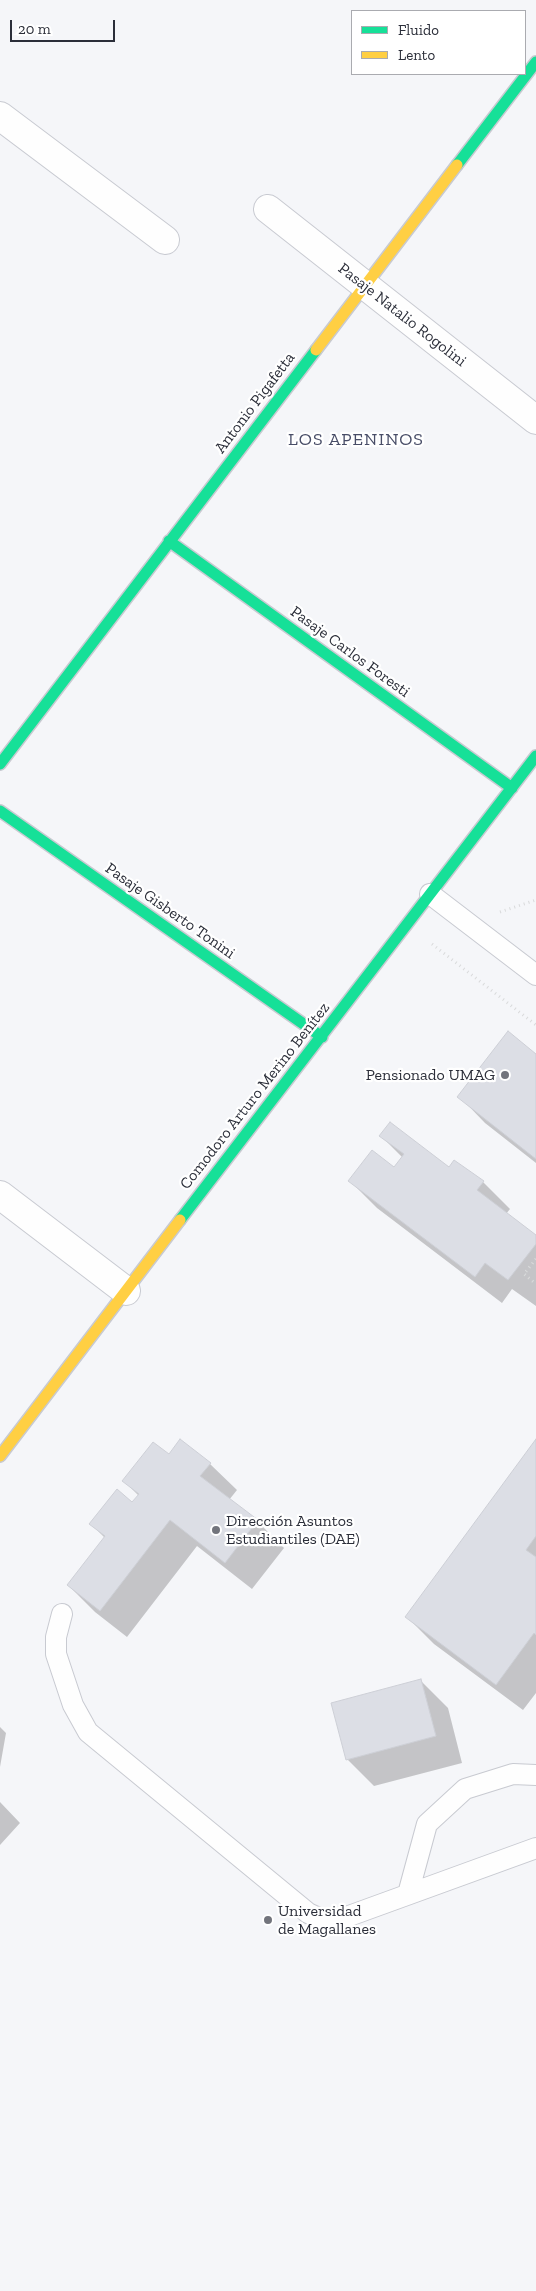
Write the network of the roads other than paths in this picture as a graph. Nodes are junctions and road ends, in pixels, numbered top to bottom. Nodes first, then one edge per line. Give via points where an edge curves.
1 (536, 62) edge
2 (0, 116) edge
3 (268, 210) dead end
4 (165, 240) dead end
5 (365, 285) junction
6 (536, 420) edge
7 (169, 541) junction
8 (536, 756) edge
9 (0, 764) edge
10 (512, 788) junction
11 (0, 811) edge
12 (430, 894) junction
13 (536, 975) edge
14 (322, 1036) junction
15 (0, 1195) edge
16 (126, 1291) junction
17 (0, 1456) edge
18 (62, 1614) dead end
19 (536, 1775) edge
20 (536, 1848) edge
21 (408, 1894) junction

1 - 5 street, Antonio Pigafetta
2 - 4 street
3 - 5 street, Pasaje Natalio Rogolini
5 - 6 street, Pasaje Natalio Rogolini
5 - 7 street, Antonio Pigafetta
7 - 9 street, Antonio Pigafetta
7 - 10 street, Pasaje Carlos Foresti
8 - 10 street, Comodoro Arturo Merino Benítez
10 - 12 street, Comodoro Arturo Merino Benítez
11 - 14 street, Pasaje Gisberto Tonini
12 - 13 lane
12 - 14 street, Comodoro Arturo Merino Benítez
14 - 16 street, Comodoro Arturo Merino Benítez
15 - 16 street
16 - 17 street, Comodoro Arturo Merino Benítez
18 - 21 lane via 56,1637 56,1654 73,1705 88,1732 308,1914 338,1920
19 - 21 lane via 513,1774 465,1789 427,1824
20 - 21 lane

